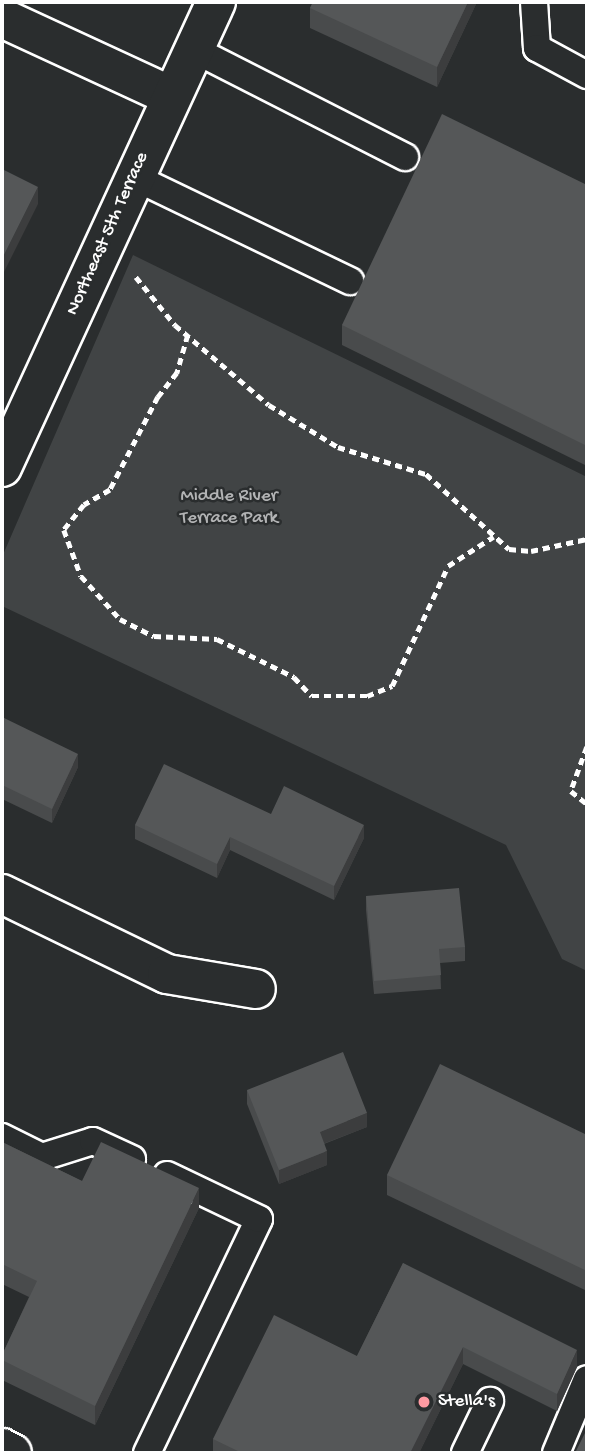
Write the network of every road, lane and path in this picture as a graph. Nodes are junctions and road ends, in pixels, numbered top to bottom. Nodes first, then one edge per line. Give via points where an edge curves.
1 (216, 2) edge
2 (534, 2) edge
3 (2, 18) edge
4 (193, 49) junction
5 (587, 75) edge
6 (170, 96) junction
7 (405, 157) dead end
8 (134, 177) junction
9 (109, 232) junction
10 (350, 281) dead end
11 (188, 335) junction
12 (2, 467) edge
13 (493, 537) junction
14 (587, 539) edge
15 (587, 747) edge
16 (587, 804) edge
17 (2, 894) edge
18 (256, 989) dead end
19 (2, 1137) edge
20 (587, 1379) edge
21 (490, 1401) dead end
22 (2, 1448) edge
23 (12, 1453) edge
24 (147, 1453) edge
25 (465, 1453) edge
26 (556, 1453) edge

1 - 4 street, Northeast 5th Terrace
2 - 5 lane via 537,48
3 - 6 street
4 - 6 street, Northeast 5th Terrace
4 - 7 lane
6 - 8 street, Northeast 5th Terrace
8 - 9 street, Northeast 5th Terrace
8 - 10 lane
9 - 11 path via 142,287
9 - 12 street, Northeast 5th Terrace
11 - 13 path via 269,405 338,447 426,474
11 - 13 path via 177,373 158,397 110,491 84,505 64,530 81,576 120,619 154,636 216,639 294,677 312,696 367,696 392,685 449,566
13 - 14 path via 509,549 531,551
15 - 16 path via 571,791
17 - 18 street via 167,974
19 - 24 lane via 42,1157 93,1141 259,1219
20 - 26 lane
21 - 25 lane
22 - 23 street

